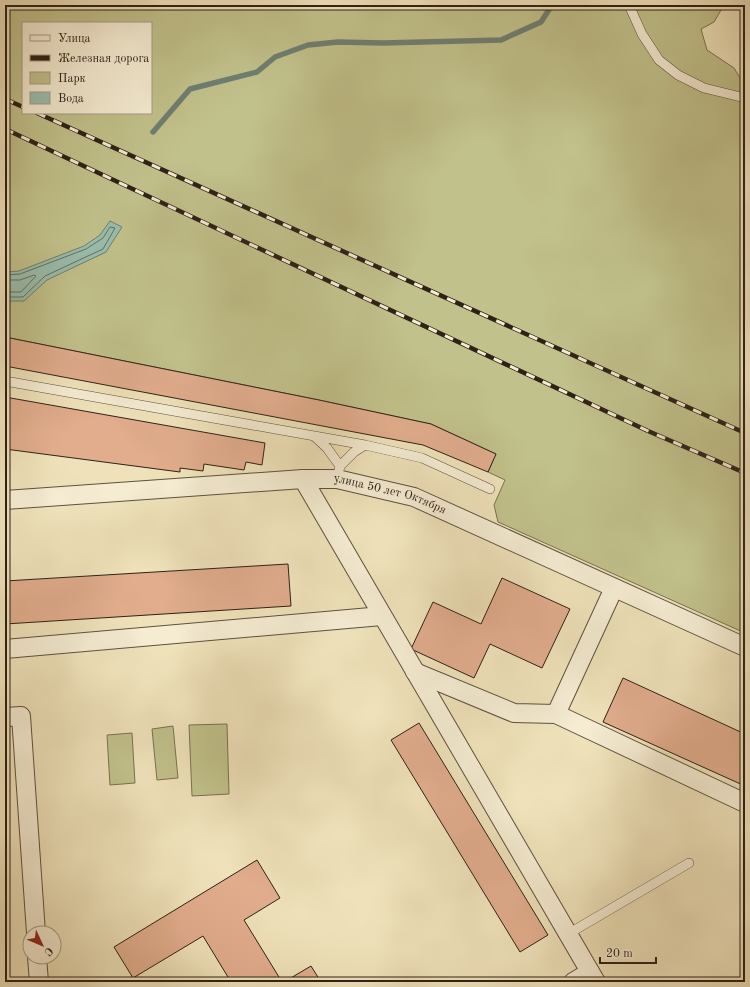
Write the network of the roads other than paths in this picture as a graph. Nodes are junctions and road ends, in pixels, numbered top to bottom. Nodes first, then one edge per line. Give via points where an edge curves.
1 (629, 5) edge
2 (745, 98) edge
3 (5, 381) edge
4 (315, 437) junction
5 (365, 445) junction
6 (338, 473) junction
7 (303, 479) junction
8 (490, 489) dead end
9 (5, 500) edge
10 (614, 588) junction
11 (382, 616) junction
12 (745, 647) edge
13 (5, 649) edge
14 (415, 672) junction
15 (556, 714) junction
16 (5, 717) edge
17 (745, 803) edge
18 (689, 863) dead end
19 (35, 925) edge
20 (568, 934) junction
21 (38, 965) edge
22 (593, 977) edge
23 (39, 982) edge
24 (573, 982) edge

1 - 2 lane via 642,34 659,60 678,75 704,88
3 - 4 lane
4 - 5 lane
4 - 6 lane via 327,448
5 - 6 lane via 354,452
5 - 8 lane via 422,458
6 - 7 street, улица 50 лет Октября
6 - 10 street, улица 50 лет Октября via 414,497
7 - 9 street, улица 50 лет Октября
7 - 11 street
10 - 12 street, улица 50 лет Октября
10 - 15 street
11 - 13 street
11 - 14 street
14 - 15 street via 514,713
14 - 20 street
15 - 17 street
16 - 19 street via 21,716
18 - 20 lane
20 - 22 street
21 - 23 street
22 - 24 street

